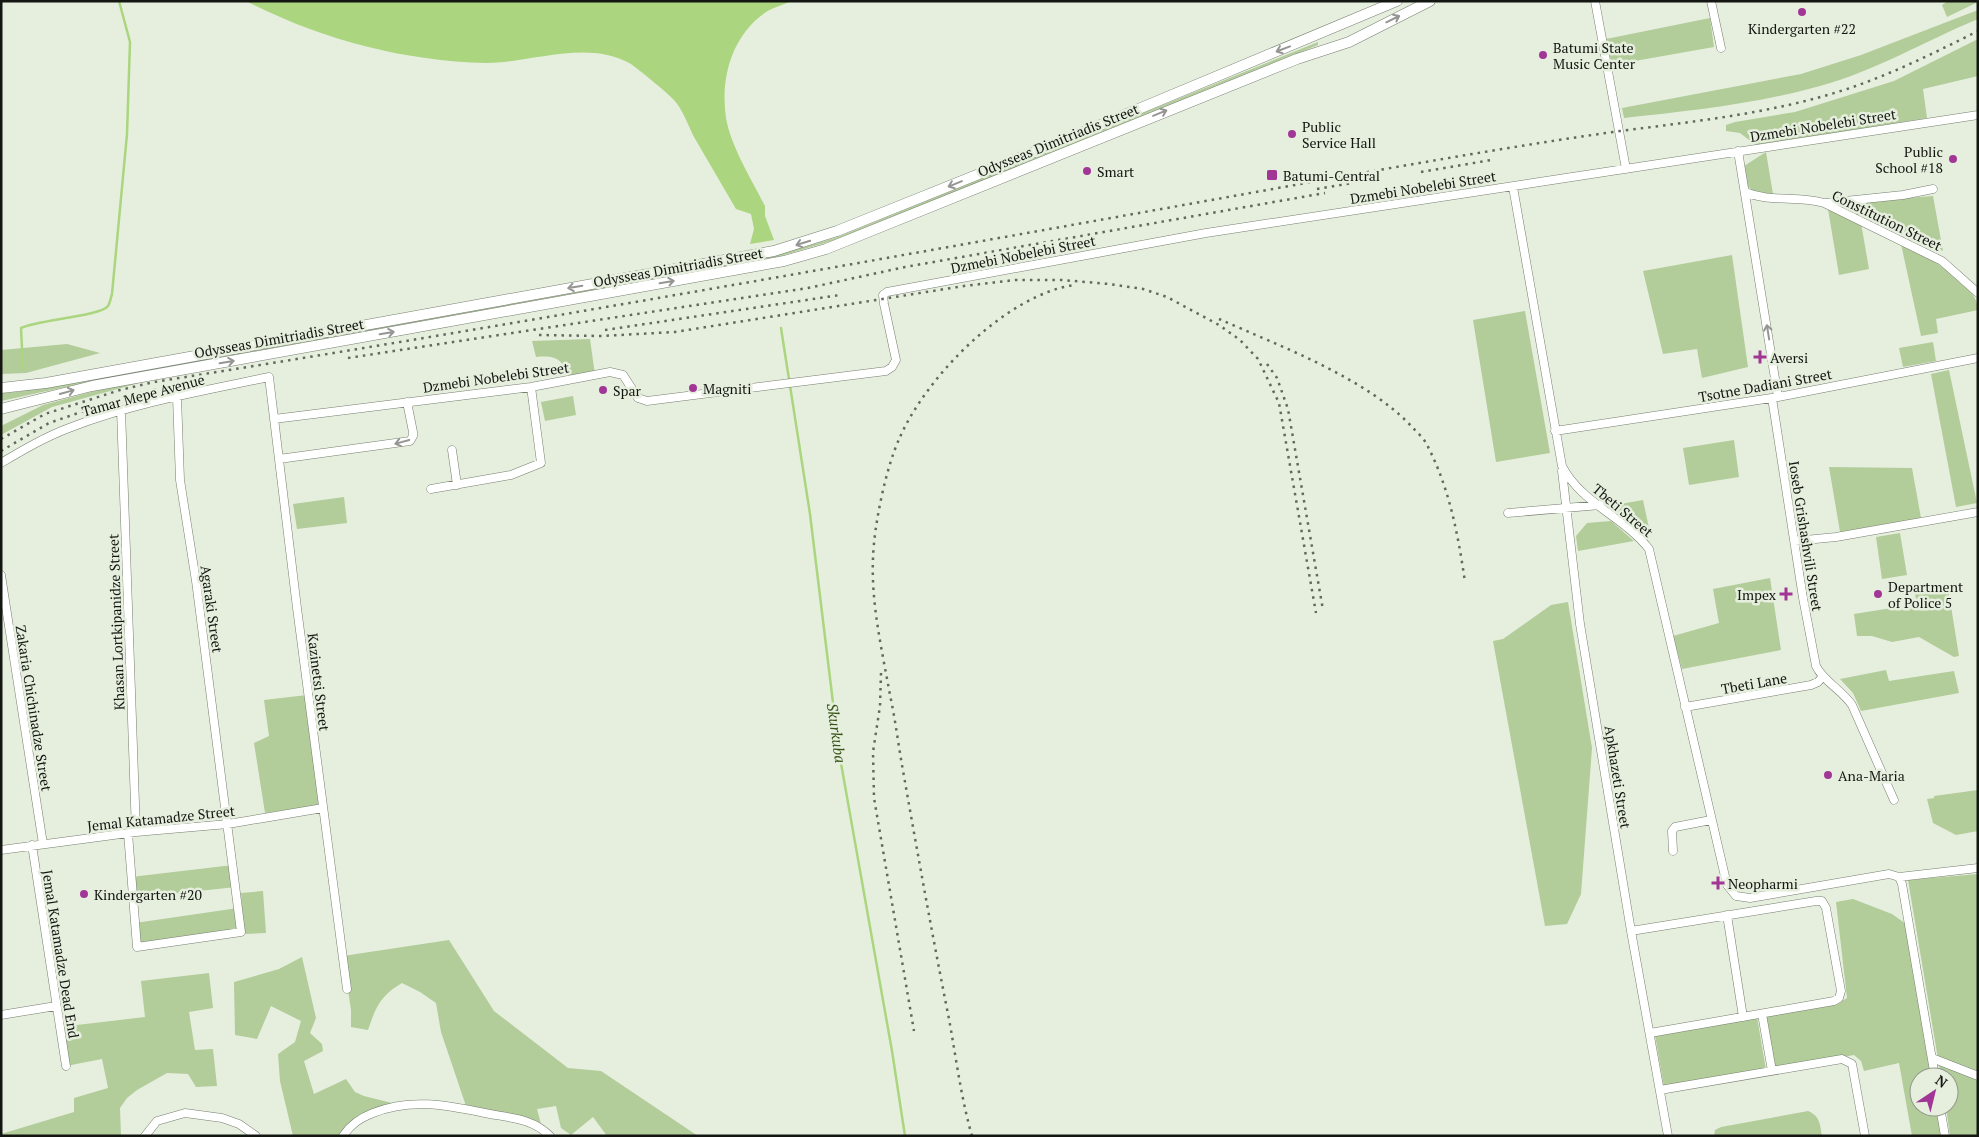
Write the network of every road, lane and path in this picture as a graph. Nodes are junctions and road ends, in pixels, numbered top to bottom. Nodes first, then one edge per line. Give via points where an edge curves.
1 (1396, 1) edge
2 (1430, 1) edge
3 (1595, 1) edge
4 (1711, 1) edge
5 (1352, 20) junction
6 (1328, 30) junction
7 (1357, 38) junction
8 (1330, 48) junction
9 (1721, 48) dead end
10 (1978, 115) edge
11 (1738, 151) junction
12 (1626, 169) junction
13 (1513, 186) junction
14 (1933, 189) dead end
15 (1745, 192) junction
16 (1824, 203) junction
17 (1978, 293) edge
18 (1978, 358) edge
19 (269, 378) joint
20 (531, 387) junction
21 (1, 388) edge
22 (177, 397) junction
23 (1775, 398) junction
24 (407, 402) junction
25 (1, 409) edge
26 (121, 410) junction
27 (274, 419) junction
28 (1555, 431) junction
29 (452, 450) dead end
30 (279, 459) junction
31 (1, 463) edge
32 (1562, 466) junction
33 (457, 485) junction
34 (431, 489) dead end
35 (1600, 505) junction
36 (1566, 507) junction
37 (1978, 512) edge
38 (1508, 513) dead end
39 (1795, 542) junction
40 (1, 575) edge
41 (9, 634) junction
42 (1, 639) edge
43 (1823, 676) junction
44 (1685, 707) junction
45 (1894, 800) dead end
46 (323, 808) junction
47 (1712, 820) junction
48 (228, 824) junction
49 (132, 833) junction
50 (43, 844) junction
51 (32, 845) junction
52 (1, 850) edge
53 (1674, 851) dead end
54 (1978, 868) edge
55 (1898, 877) junction
56 (1777, 894) junction
57 (1781, 908) junction
58 (1727, 915) junction
59 (1631, 931) junction
60 (347, 989) dead end
61 (56, 1006) junction
62 (1762, 1014) junction
63 (1, 1015) edge
64 (1743, 1017) junction
65 (1650, 1033) junction
66 (1932, 1058) junction
67 (66, 1066) dead end
68 (1933, 1067) edge
69 (1772, 1071) junction
70 (1978, 1076) edge
71 (1660, 1090) junction
72 (1942, 1117) edge
73 (145, 1136) edge
74 (256, 1136) edge
75 (343, 1136) edge
76 (550, 1136) edge
77 (1668, 1136) edge
78 (1865, 1136) edge
79 (1946, 1136) edge

1 - 5 main road
7 -> 2 main road
3 - 12 street
4 - 9 street
5 - 6 main road, Odysseas Dimitriadis Street
5 - 7 main road via 1358,27
6 - 8 main road
6 -> 21 main road, Odysseas Dimitriadis Street via 837,232 774,251 46,383
7 - 8 main road, Odysseas Dimitriadis Street
25 -> 8 main road, Odysseas Dimitriadis Street via 92,386 784,261 826,249 1150,116
10 - 11 street, Dzmebi Nobelebi Street
11 - 12 street, Dzmebi Nobelebi Street
11 - 15 street, Ioseb Grishashvili Street
12 - 13 street, Dzmebi Nobelebi Street
13 - 20 street, Dzmebi Nobelebi Street via 1177,238 887,292 883,295 884,304 896,360 886,371 647,401 638,398 627,379 615,372
13 - 28 street, Tbeti Street
14 - 16 street
15 - 16 street, Constitution Street via 1766,198
23 -> 15 street, Ioseb Grishashvili Street
16 - 17 street, Constitution Street via 1942,261
18 - 23 street, Tsotne Dadiani Street
19 - 22 street, Tamar Mepe Avenue
19 - 27 street, Kazinetsi Street
20 - 24 street, Dzmebi Nobelebi Street
20 - 33 street via 541,462 511,475
22 - 26 street, Tamar Mepe Avenue
22 - 48 street, Agaraki Street via 180,480
23 - 28 street, Tsotne Dadiani Street
23 - 39 street, Ioseb Grishashvili Street
24 - 27 street, Dzmebi Nobelebi Street
24 -> 30 street via 413,432 410,441
26 - 31 street, Tamar Mepe Avenue via 67,428
26 - 49 street, Khasan Lortkipanidze Street
27 - 30 street, Kazinetsi Street
28 - 32 street, Tbeti Street
29 - 33 street
30 - 46 street, Kazinetsi Street
32 - 35 street, Tbeti Street via 1577,489
32 - 36 street, Apkhazeti Street
33 - 34 street
35 - 36 street
35 - 44 street, Tbeti Street via 1642,539 1649,549
36 - 38 street
36 - 59 street, Apkhazeti Street via 1582,633
37 - 39 street
39 - 43 street, Ioseb Grishashvili Street via 1812,648 1816,666
40 - 41 street, Zakaria Chichinadze Street
41 - 42 street
41 - 50 street, Zakaria Chichinadze Street
43 - 44 street, Tbeti Lane via 1811,686
43 - 45 street via 1846,695 1852,705
44 - 47 street, Tbeti Street
46 - 48 street, Jemal Katamadze Street
46 - 60 street, Kazinetsi Street
47 - 53 street via 1675,827 1672,831
47 - 56 street, Tbeti Street via 1727,885 1736,896 1750,898
48 - 49 street, Jemal Katamadze Street
48 - 49 street, Agaraki Street via 241,932 137,947
49 - 50 street, Jemal Katamadze Street
50 - 51 street, Jemal Katamadze Street
51 - 52 street, Jemal Katamadze Street
51 - 61 street, Jemal Katamadze Dead End
54 - 55 street
55 - 56 street via 1889,874
55 - 66 street via 1902,884
56 - 57 street
57 - 58 street
57 - 62 street via 1816,901 1825,904 1841,991 1834,1001
58 - 59 street
58 - 64 street
59 - 65 street, Apkhazeti Street
61 - 63 street
61 - 67 street, Jemal Katamadze Dead End
62 - 64 street
62 - 69 street
64 - 65 street
65 - 71 street, Apkhazeti Street
66 - 68 street
66 - 70 street
69 - 71 street
69 - 78 street via 1842,1059 1848,1061 1854,1072
71 - 77 street, Apkhazeti Street
72 - 79 street
73 - 74 street via 157,1120 185,1113 222,1118 239,1124
75 - 76 street via 348,1128 370,1114 395,1106 422,1103 523,1120

